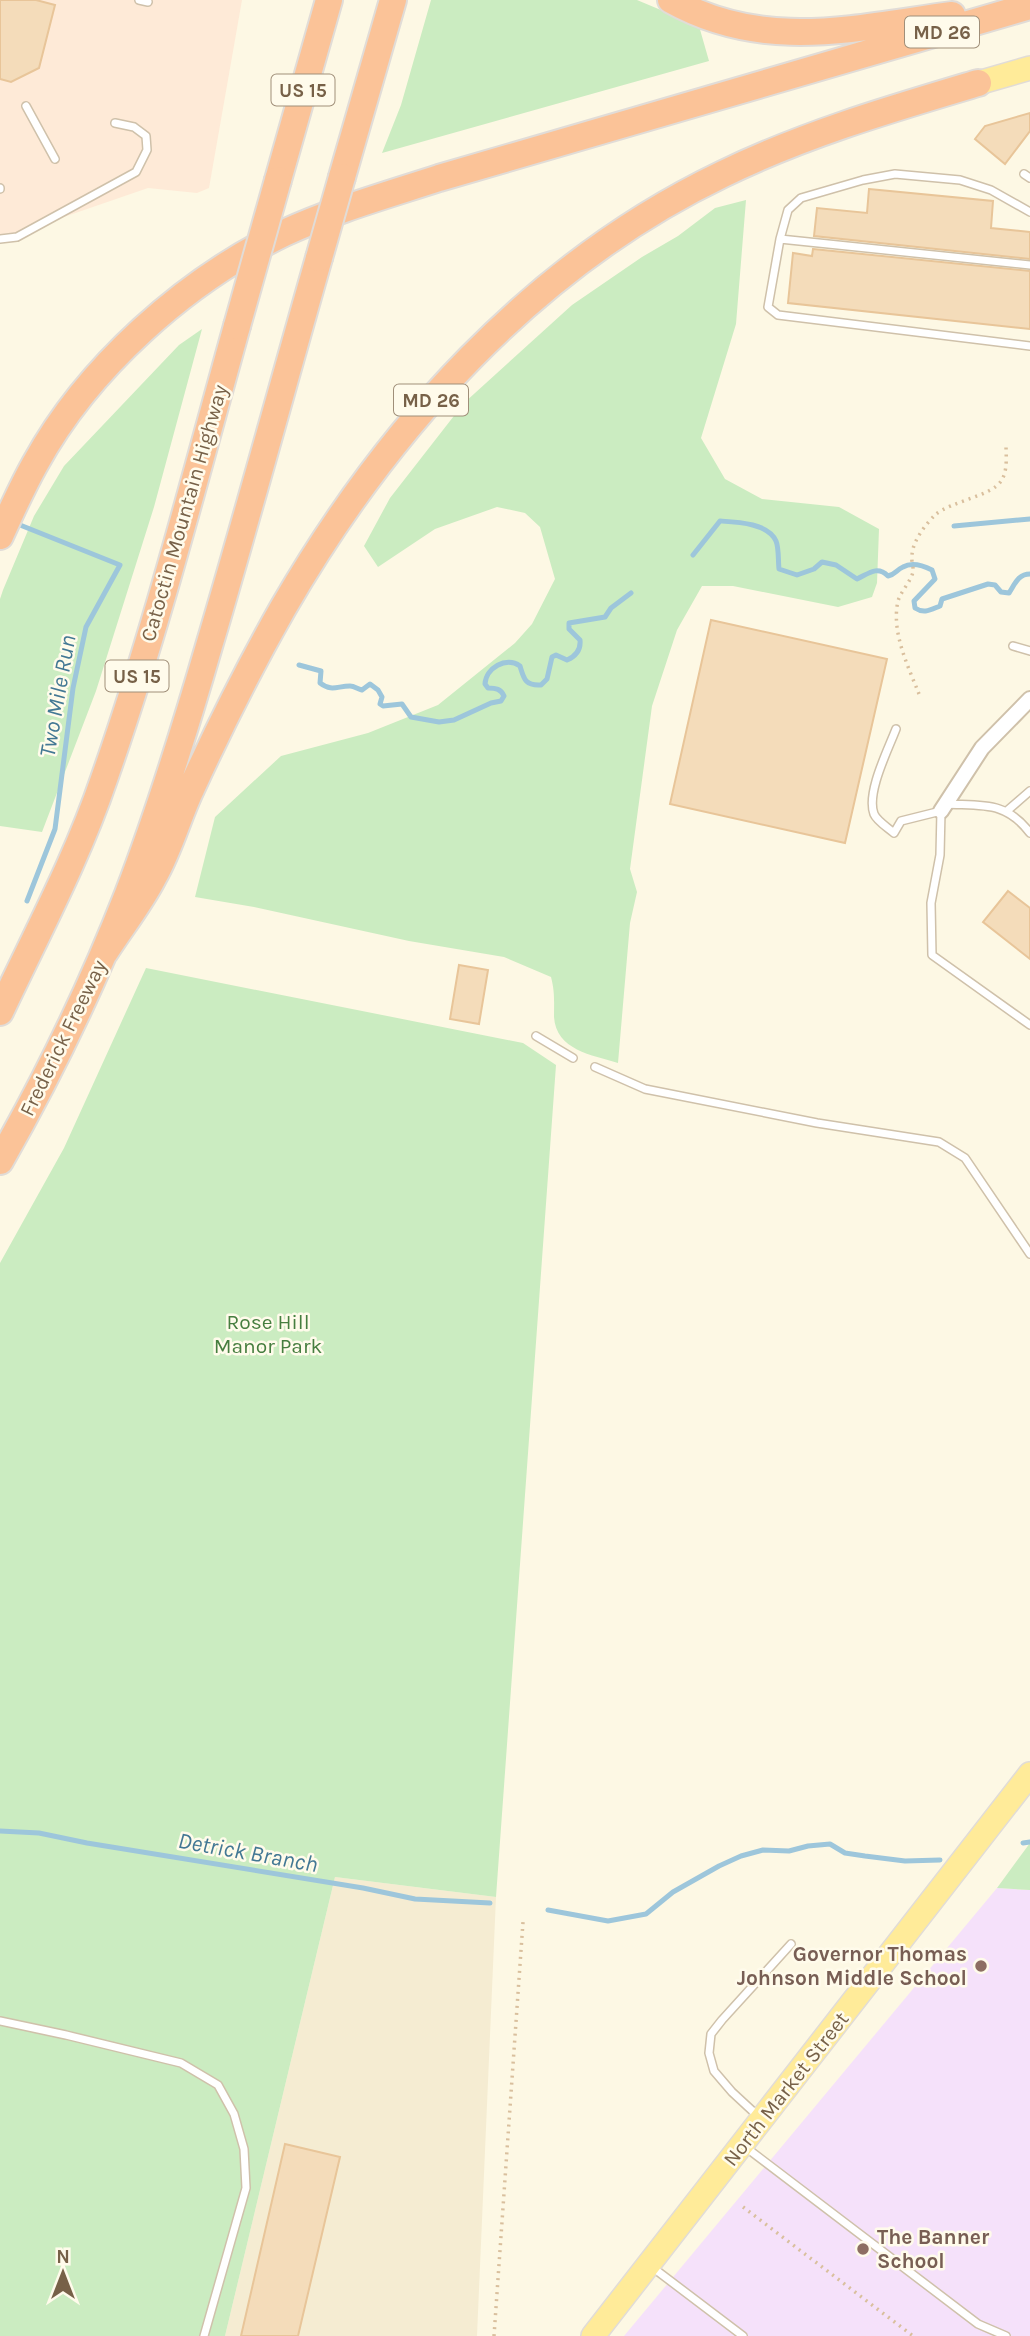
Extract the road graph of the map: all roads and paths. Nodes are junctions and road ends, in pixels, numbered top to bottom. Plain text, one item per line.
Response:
1 (139, 0) edge
2 (329, 0) edge
3 (393, 0) edge
4 (671, 0) edge
5 (148, 2) dead end
6 (1030, 6) edge
7 (1030, 68) edge
8 (978, 83) joint
9 (26, 106) dead end
10 (115, 124) dead end
11 (55, 159) dead end
12 (1030, 212) edge
13 (0, 239) edge
14 (779, 239) junction
15 (1030, 265) edge
16 (1030, 346) edge
17 (1006, 444) dead end
18 (0, 536) edge
19 (1013, 646) dead end
20 (1030, 651) edge
21 (919, 694) dead end
22 (1030, 699) edge
23 (896, 729) dead end
24 (1030, 791) edge
25 (943, 808) junction
26 (1008, 810) junction
27 (1030, 833) edge
28 (104, 952) junction
29 (0, 1012) edge
30 (1030, 1025) edge
31 (536, 1036) dead end
32 (573, 1058) dead end
33 (595, 1067) dead end
34 (0, 1161) edge
35 (1030, 1254) edge
36 (1030, 1774) edge
37 (523, 1922) dead end
38 (791, 1944) dead end
39 (0, 2021) edge
40 (762, 2120) junction
41 (743, 2146) junction
42 (743, 2207) dead end
43 (649, 2265) junction
44 (204, 2336) edge
45 (494, 2336) edge
46 (593, 2336) edge
47 (743, 2336) edge
48 (913, 2336) edge
49 (1006, 2336) edge

1 - 5 lane
2 - 29 highway, Catoctin Mountain Highway / US 15, bridge
3 - 28 highway, US 15, bridge
4 - 6 highway
6 - 18 highway, MD 26
7 - 8 main road, MD 26
8 - 28 highway, MD 26
9 - 11 lane
10 - 13 lane
12 - 14 lane
14 - 15 lane
14 - 16 lane
17 - 21 path
19 - 20 lane
22 - 25 street
23 - 25 lane
24 - 26 lane
25 - 26 lane
25 - 30 lane
26 - 27 lane
28 - 34 highway, Frederick Freeway / US 15
31 - 32 lane
33 - 35 lane
36 - 40 main road, North Market Street
37 - 45 path
38 - 40 lane
39 - 44 lane
40 - 41 main road, North Market Street
41 - 43 main road, North Market Street
41 - 49 lane
42 - 48 path
43 - 46 main road, North Market Street
43 - 47 lane

